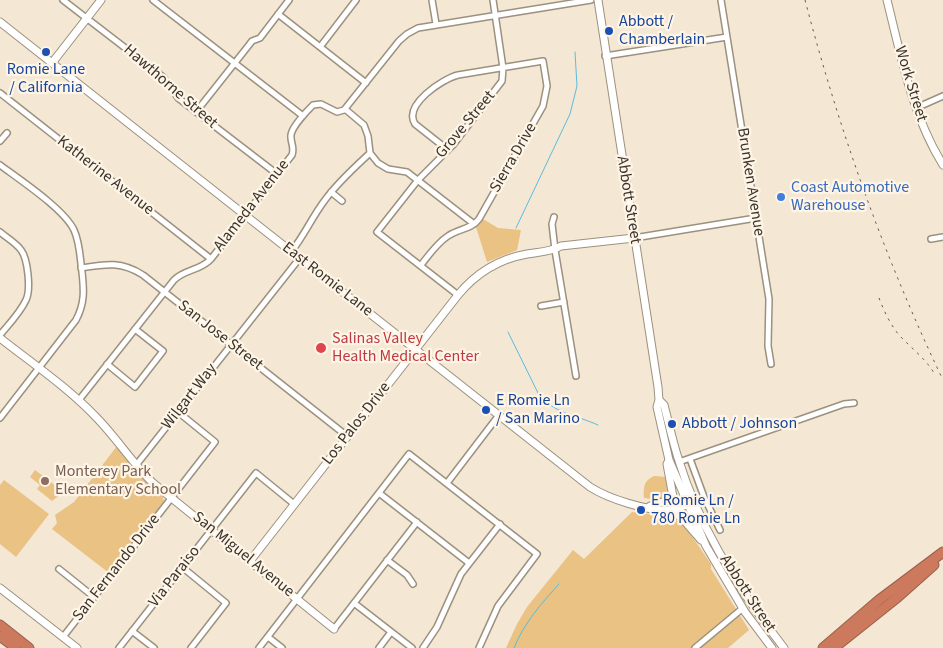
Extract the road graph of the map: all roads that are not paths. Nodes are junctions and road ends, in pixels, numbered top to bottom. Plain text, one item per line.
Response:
1 (63, 0) edge
2 (101, 0) edge
3 (153, 0) edge
4 (289, 0) edge
5 (356, 0) edge
6 (432, 0) edge
7 (493, 0) edge
8 (591, 0) edge
9 (598, 0) edge
10 (721, 0) edge
11 (887, 0) edge
12 (278, 14) junction
13 (495, 15) junction
14 (87, 18) junction
15 (0, 22) edge
16 (436, 24) junction
17 (727, 36) junction
18 (320, 47) junction
19 (605, 56) junction
20 (52, 63) junction
21 (234, 64) junction
22 (503, 68) junction
23 (366, 83) junction
24 (0, 93) edge
25 (943, 96) edge
26 (916, 108) junction
27 (345, 109) junction
28 (196, 112) junction
29 (303, 116) junction
30 (7, 132) dead end
31 (0, 142) edge
32 (448, 150) junction
33 (370, 153) junction
34 (0, 164) edge
35 (943, 165) edge
36 (277, 174) junction
37 (418, 180) junction
38 (331, 192) junction
39 (342, 201) dead end
40 (245, 215) junction
41 (554, 217) dead end
42 (756, 218) junction
43 (474, 224) junction
44 (0, 232) edge
45 (943, 237) edge
46 (634, 238) junction
47 (931, 239) dead end
48 (555, 250) junction
49 (291, 252) junction
50 (211, 259) junction
51 (299, 259) junction
52 (421, 265) junction
53 (81, 268) junction
54 (164, 292) junction
55 (458, 295) junction
56 (564, 302) junction
57 (541, 306) dead end
58 (135, 329) junction
59 (0, 336) edge
60 (231, 345) junction
61 (415, 349) junction
62 (107, 364) junction
63 (772, 364) dead end
64 (38, 368) junction
65 (576, 376) dead end
66 (78, 400) junction
67 (659, 400) junction
68 (854, 403) dead end
69 (178, 412) junction
70 (499, 416) junction
71 (0, 418) edge
72 (347, 436) junction
73 (690, 459) junction
74 (669, 460) junction
75 (680, 462) junction
76 (136, 464) junction
77 (447, 483) junction
78 (379, 493) junction
79 (672, 495) junction
80 (172, 497) junction
81 (692, 503) junction
82 (294, 504) junction
83 (648, 507) junction
84 (672, 509) junction
85 (416, 522) junction
86 (500, 524) junction
87 (212, 530) junction
88 (720, 530) dead end
89 (706, 546) junction
90 (943, 552) edge
91 (388, 560) junction
92 (938, 560) edge
93 (250, 561) junction
94 (469, 563) junction
95 (182, 567) junction
96 (59, 570) dead end
97 (412, 584) dead end
98 (0, 588) edge
99 (94, 597) junction
100 (296, 599) junction
101 (354, 603) junction
102 (743, 608) junction
103 (0, 625) edge
104 (334, 629) joint
105 (132, 631) junction
106 (392, 632) junction
107 (0, 636) edge
108 (63, 637) junction
109 (268, 637) junction
110 (16, 648) edge
111 (30, 648) edge
112 (77, 648) edge
113 (119, 648) edge
114 (154, 648) edge
115 (191, 648) edge
116 (259, 648) edge
117 (282, 648) edge
118 (379, 648) edge
119 (412, 648) edge
120 (423, 648) edge
121 (479, 648) edge
122 (695, 648) edge
123 (772, 648) edge
124 (784, 648) edge
125 (823, 648) edge
126 (834, 648) edge

1 - 14 street, Hawthorne Street
2 - 14 main road
3 - 21 street
4 - 12 street
5 - 18 street
6 - 16 street
7 - 13 street, Grove Street
8 - 13 street
9 - 19 main road, Abbott Street
10 - 17 street, Brunken Avenue
11 - 26 main road, Work Street
12 - 18 street
12 - 21 street
13 - 16 street
13 - 22 street, Grove Street
14 - 20 main road
14 - 28 street, Hawthorne Street
15 - 20 main road, East Romie Lane
16 - 23 street
17 - 19 street
17 - 42 street, Brunken Avenue
18 - 23 street
19 - 46 main road, Abbott Street
20 - 40 main road, East Romie Lane
21 - 28 street
21 - 29 street
22 - 32 street, Grove Street
22 - 32 street
22 - 43 street, Sierra Drive
23 - 27 street
24 - 50 street, Katherine Avenue
25 - 26 street
26 - 35 main road, Work Street
27 - 29 street
27 - 33 street
28 - 36 street, Hawthorne Street
29 - 36 street, Alameda Avenue
30 - 31 street
32 - 37 street, Grove Street
33 - 37 street
33 - 38 street
34 - 53 street
36 - 40 street, Alameda Avenue
37 - 43 street
37 - 52 street, Grove Street
38 - 39 street
38 - 49 street
40 - 49 main road, East Romie Lane
40 - 50 street, Alameda Avenue
41 - 48 street
42 - 46 street
42 - 63 street, Brunken Avenue
43 - 52 street
44 - 59 street
45 - 47 street
46 - 48 main road, Los Palos Drive
46 - 67 main road, Abbott Street
48 - 55 main road, Los Palos Drive
48 - 56 street
49 - 51 main road, East Romie Lane
50 - 54 street, Alameda Avenue
51 - 60 street, Wilgart Way
51 - 61 main road, East Romie Lane
52 - 55 street
53 - 54 street, San Jose Street
53 - 64 street
54 - 58 street, Alameda Avenue
54 - 60 street, San Jose Street
55 - 61 main road, Los Palos Drive
56 - 57 street
56 - 65 street
58 - 62 street, Alameda Avenue
58 - 62 street
59 - 64 main road, San Miguel Avenue
60 - 69 street, Wilgart Way
60 - 72 street, San Jose Street
61 - 70 main road, East Romie Lane
61 - 72 main road, Los Palos Drive
62 - 66 street, Alameda Avenue
64 - 66 main road, San Miguel Avenue
64 - 71 street
66 - 76 main road, San Miguel Avenue
67 - 74 main road, Abbott Street
67 - 75 main road, Abbott Street
68 - 73 street
69 - 76 street, Wilgart Way
69 - 80 street, San Fernando Drive
70 - 77 street
70 - 83 main road, East Romie Lane
72 - 82 main road, Los Palos Drive
73 - 75 street
73 - 88 street
74 - 79 main road
74 - 81 main road, Abbott Street
75 - 81 main road, Abbott Street
76 - 80 main road, San Miguel Avenue
77 - 78 street
77 - 86 street
78 - 85 street
78 - 100 street
79 - 83 main road
79 - 84 main road
80 - 87 main road, San Miguel Avenue
80 - 99 street, San Fernando Drive
81 - 84 main road, East Romie Lane
81 - 89 main road, Abbott Street
81 - 124 main road, Abbott Street
82 - 87 street, Via Paraiso
82 - 93 main road, Los Palos Drive
83 - 84 main road, East Romie Lane
84 - 89 main road
85 - 91 street
85 - 94 street
86 - 94 street
86 - 121 street
87 - 93 main road, San Miguel Avenue
87 - 95 street, Via Paraiso
89 - 102 main road, Abbott Street
90 - 92 highway
91 - 97 street
91 - 101 street
92 - 125 highway
92 - 126 highway
93 - 100 main road, San Miguel Avenue
94 - 120 street
95 - 105 street, Via Paraiso
95 - 115 street
96 - 99 street
98 - 108 main road
99 - 108 street, San Fernando Drive
100 - 104 main road, San Miguel Avenue
100 - 109 street
101 - 104 street
101 - 106 street
102 - 122 street
102 - 123 main road, Abbott Street
103 - 111 highway
105 - 113 street, Via Paraiso
105 - 114 street
106 - 118 street
106 - 119 street
107 - 110 highway
108 - 112 main road
109 - 116 street
109 - 117 street

